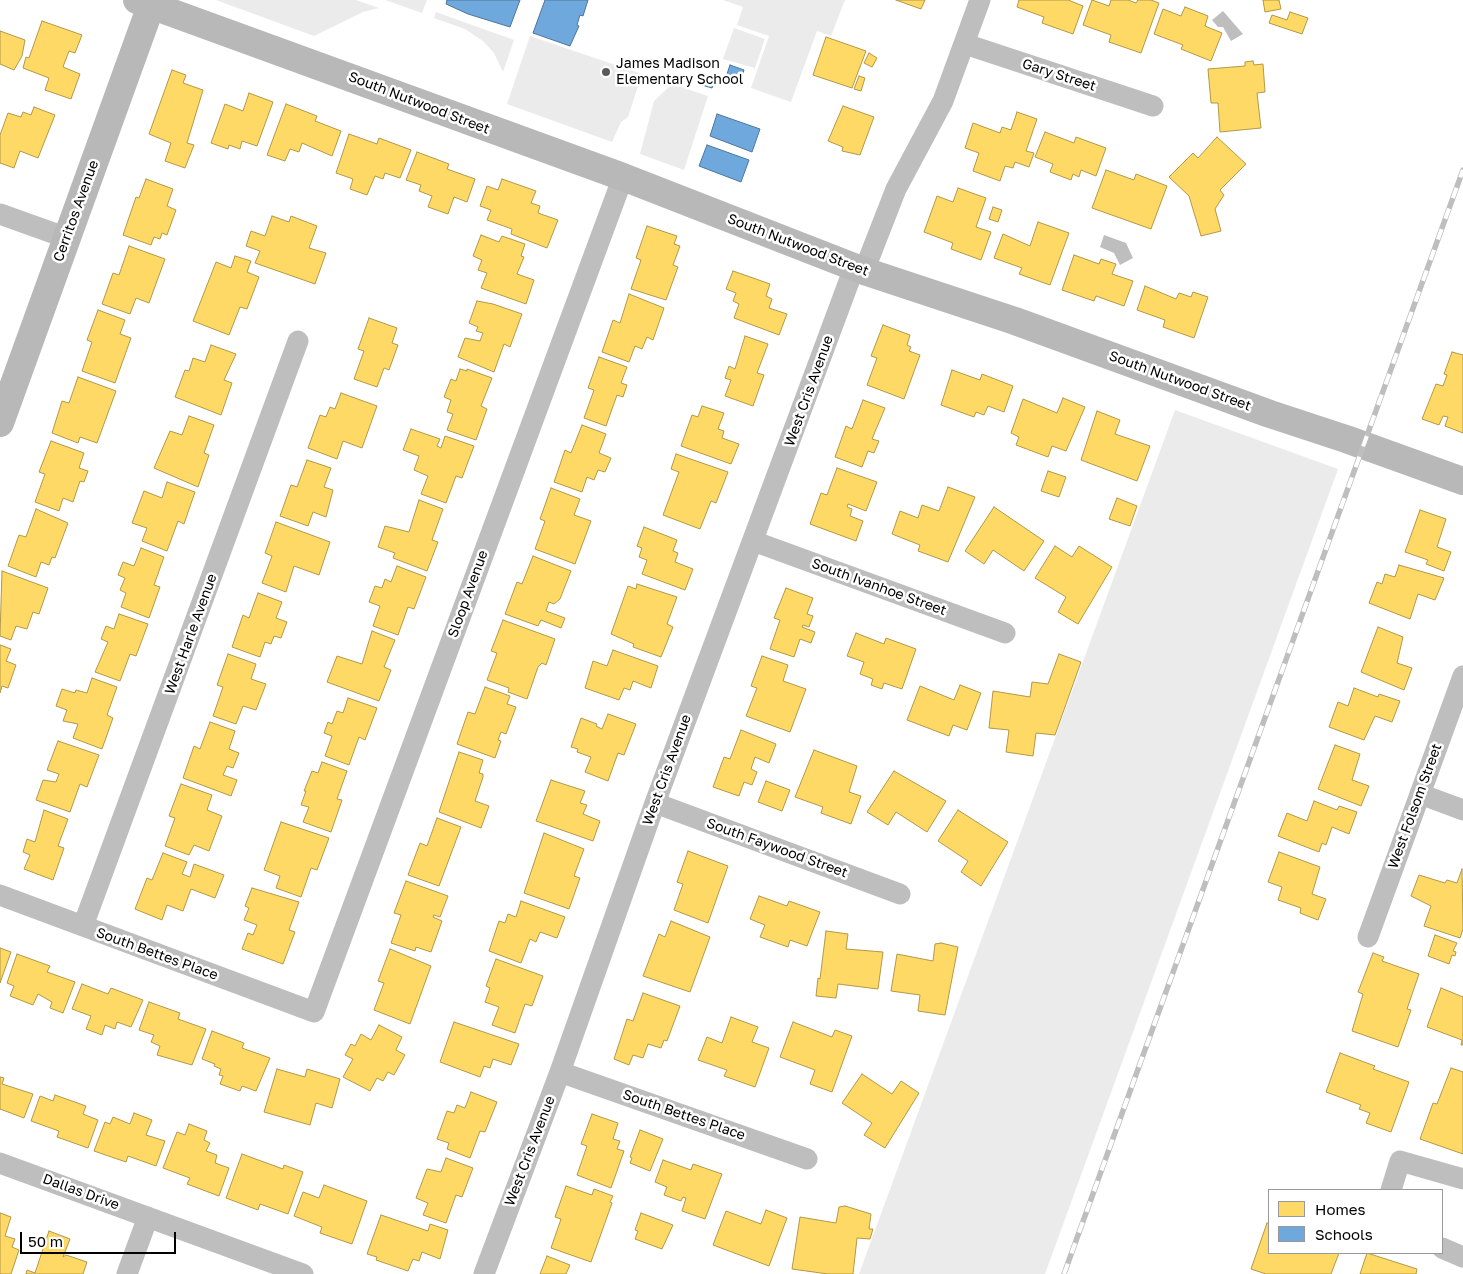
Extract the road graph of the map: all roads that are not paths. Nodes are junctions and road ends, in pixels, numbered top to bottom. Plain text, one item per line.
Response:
1 (980, 0) edge
2 (147, 2) edge
3 (965, 44) junction
4 (1153, 106) dead end
5 (623, 177) junction
6 (0, 214) edge
7 (66, 238) junction
8 (859, 270) junction
9 (298, 342) dead end
10 (0, 423) edge
11 (1463, 481) edge
12 (753, 541) junction
13 (1005, 633) dead end
14 (1463, 676) edge
15 (1420, 794) junction
16 (655, 803) junction
17 (1463, 810) edge
18 (900, 894) dead end
19 (0, 895) edge
20 (83, 926) junction
21 (1368, 937) dead end
22 (314, 1012) joint
23 (560, 1072) junction
24 (807, 1159) dead end
25 (0, 1163) edge
26 (1463, 1179) edge
27 (1391, 1189) edge
28 (148, 1217) junction
29 (1443, 1248) edge
30 (1463, 1257) edge
31 (127, 1274) edge
32 (303, 1274) edge
33 (484, 1274) edge

1 - 3 street, West Cris Avenue
2 - 5 street, South Nutwood Street
2 - 7 street, Cerritos Avenue
3 - 4 street, Gary Street
3 - 8 street, West Cris Avenue
5 - 8 street, South Nutwood Street
5 - 22 street, Sloop Avenue
6 - 7 street
7 - 10 street, Cerritos Avenue
8 - 11 street, South Nutwood Street
8 - 12 street, West Cris Avenue
9 - 20 street, West Harle Avenue
12 - 13 street, South Ivanhoe Street
12 - 16 street, West Cris Avenue
14 - 15 street, West Folsom Street
15 - 17 street
15 - 21 street, West Folsom Street
16 - 18 street, South Faywood Street
16 - 23 street, West Cris Avenue
19 - 20 street, South Bettes Place
20 - 22 street, South Bettes Place
23 - 24 street, South Bettes Place
23 - 33 street, West Cris Avenue
25 - 28 street, Dallas Drive
26 - 27 street
28 - 31 street
28 - 32 street, Dallas Drive
29 - 30 street

